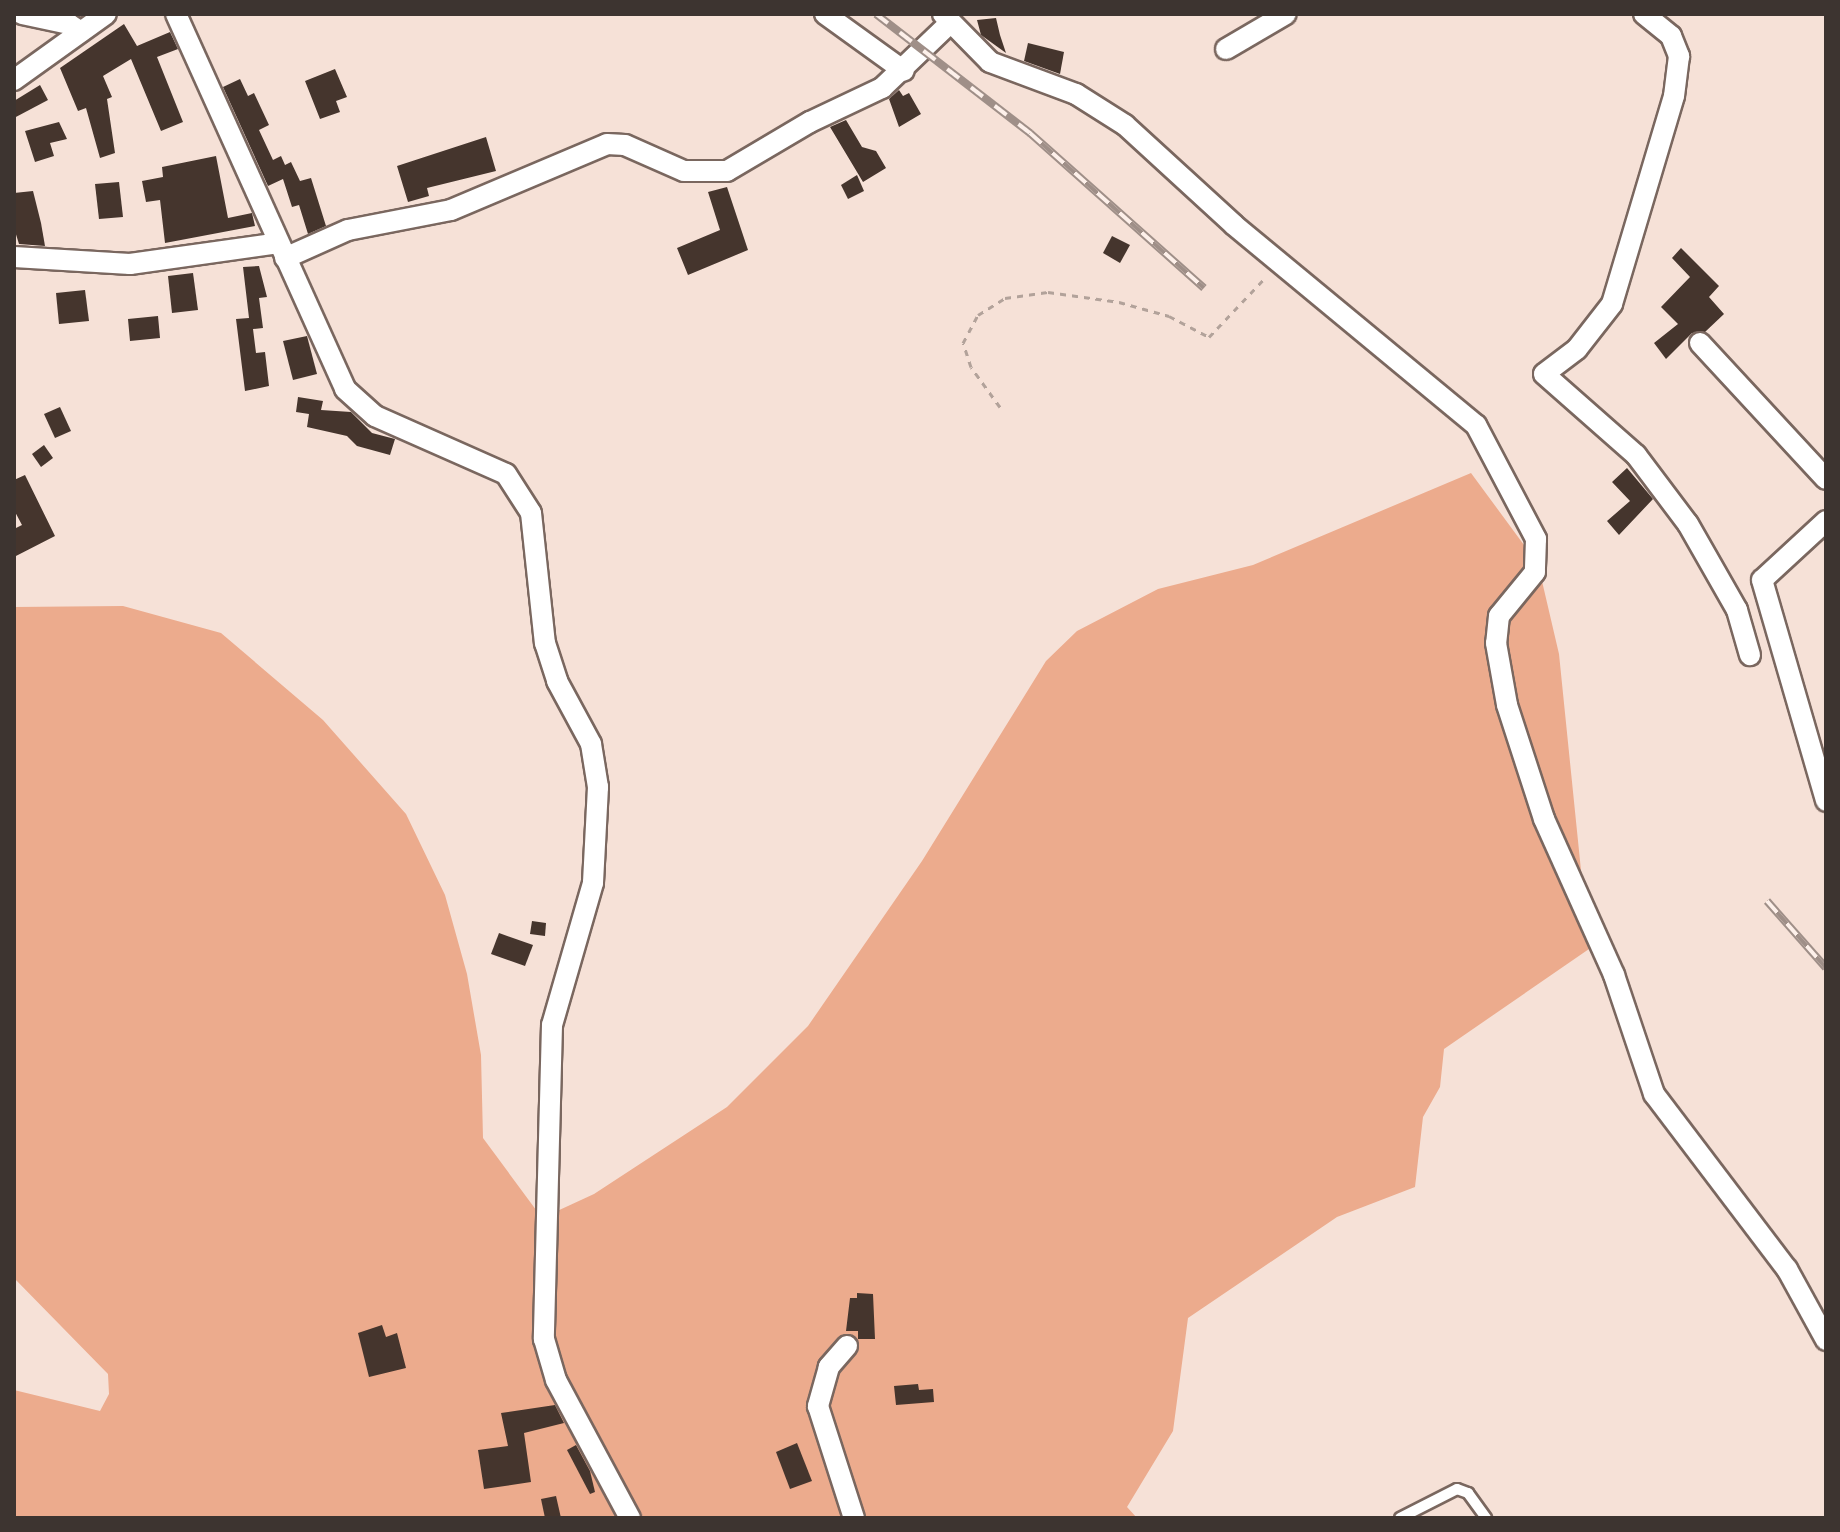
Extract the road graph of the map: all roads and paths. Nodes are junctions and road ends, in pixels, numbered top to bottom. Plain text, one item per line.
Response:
1 (22, 14) edge
2 (106, 14) edge
3 (176, 14) edge
4 (825, 14) edge
5 (1286, 14) edge
6 (1644, 14) edge
7 (946, 18) edge
8 (81, 32) junction
9 (1226, 49) dead end
10 (904, 71) junction
11 (14, 80) edge
12 (282, 250) junction
13 (14, 257) edge
14 (1281, 264) junction
15 (1700, 343) dead end
16 (1000, 407) dead end
17 (1826, 479) edge
18 (1826, 521) edge
19 (1750, 655) dead end
20 (1826, 801) edge
21 (1826, 1340) edge
22 (847, 1346) dead end
23 (630, 1518) edge
24 (854, 1518) edge
25 (1400, 1518) edge
26 (1486, 1518) edge

1 - 8 street
2 - 8 street
3 - 12 street
4 - 10 street
5 - 9 street
6 - 19 street
7 - 10 street
7 - 14 street
8 - 11 street
10 - 12 street
12 - 13 street
12 - 23 street
14 - 16 path
14 - 21 street
15 - 17 street
18 - 20 street
22 - 24 street
25 - 26 lane

